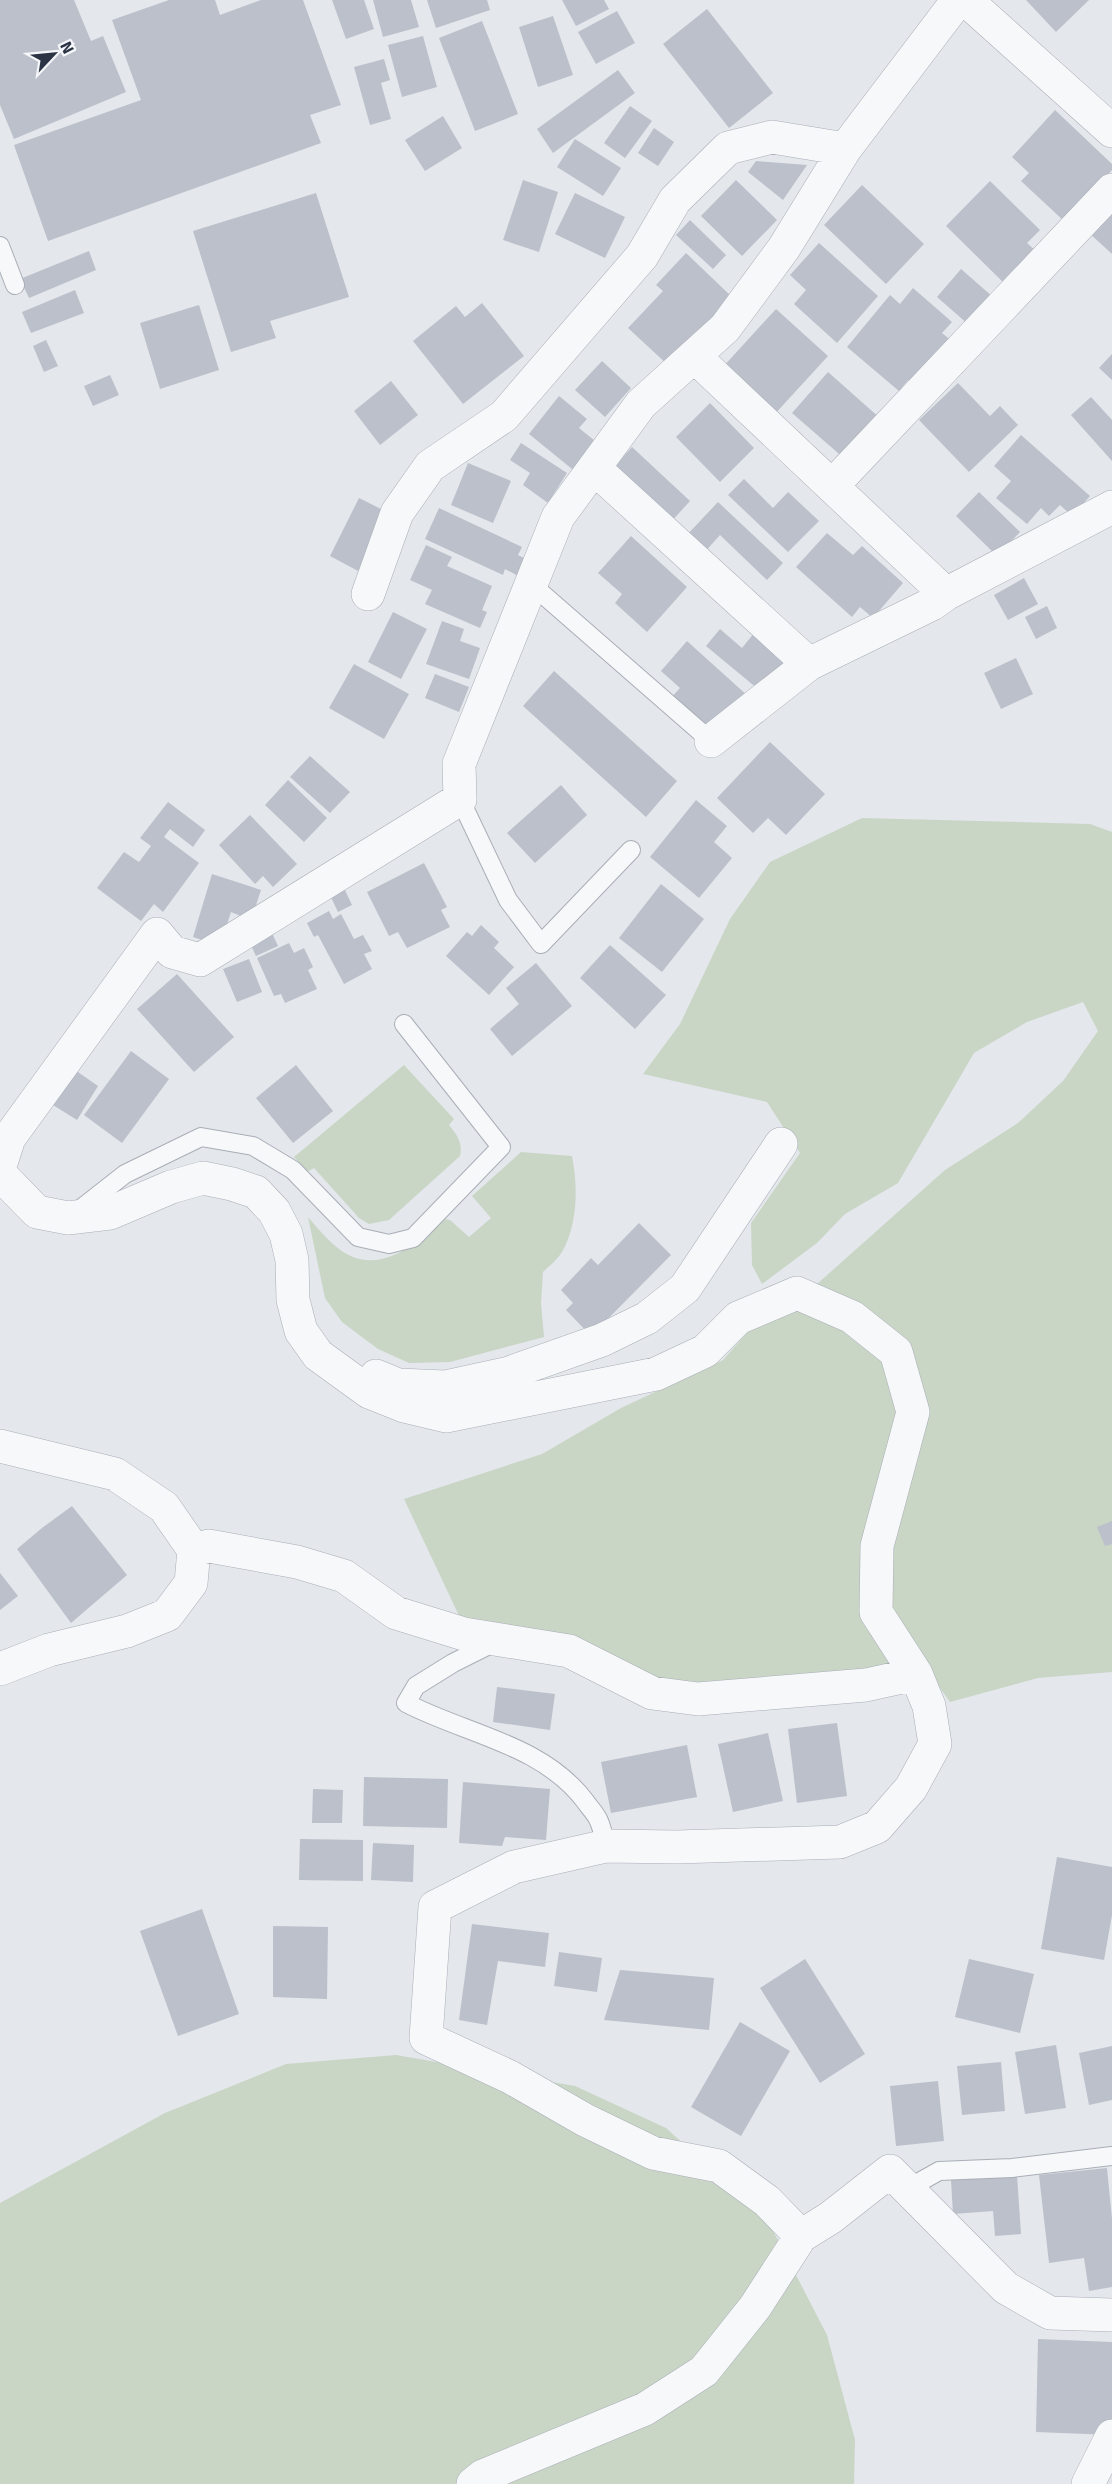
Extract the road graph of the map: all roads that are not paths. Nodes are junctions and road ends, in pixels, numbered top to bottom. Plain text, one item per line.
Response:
1 (958, 0) edge
2 (966, 0) edge
3 (1112, 131) edge
4 (845, 149) junction
5 (1112, 190) edge
6 (0, 246) edge
7 (15, 285) dead end
8 (694, 356) junction
9 (594, 468) junction
10 (832, 486) junction
11 (1112, 507) edge
12 (531, 584) junction
13 (368, 594) dead end
14 (946, 594) junction
15 (809, 664) junction
16 (711, 741) joint
17 (460, 799) junction
18 (631, 850) dead end
19 (404, 1024) dead end
20 (782, 1144) dead end
21 (0, 1166) edge
22 (0, 1174) edge
23 (68, 1218) junction
24 (318, 1355) junction
25 (0, 1446) edge
26 (194, 1550) junction
27 (499, 1640) junction
28 (0, 1670) edge
29 (916, 1674) junction
30 (606, 1846) junction
31 (1112, 2156) edge
32 (907, 2189) junction
33 (801, 2236) junction
34 (1112, 2315) edge
35 (1112, 2436) edge
36 (473, 2484) edge
37 (1088, 2484) edge

1 - 4 street
2 - 3 street
4 - 8 street
4 - 13 street
5 - 10 street
6 - 7 lane
8 - 9 street
8 - 10 street
9 - 12 street
9 - 15 street
10 - 14 street
11 - 14 street
12 - 16 lane
12 - 17 street
14 - 15 street
15 - 16 street
17 - 18 lane
17 - 21 street
19 - 23 lane
20 - 24 street
22 - 23 street
23 - 24 street
24 - 29 street
25 - 26 street
26 - 27 street
26 - 28 street
27 - 29 street
27 - 30 lane
29 - 30 street
30 - 33 street
31 - 32 lane
32 - 33 street
32 - 34 street
33 - 36 street
35 - 37 street

